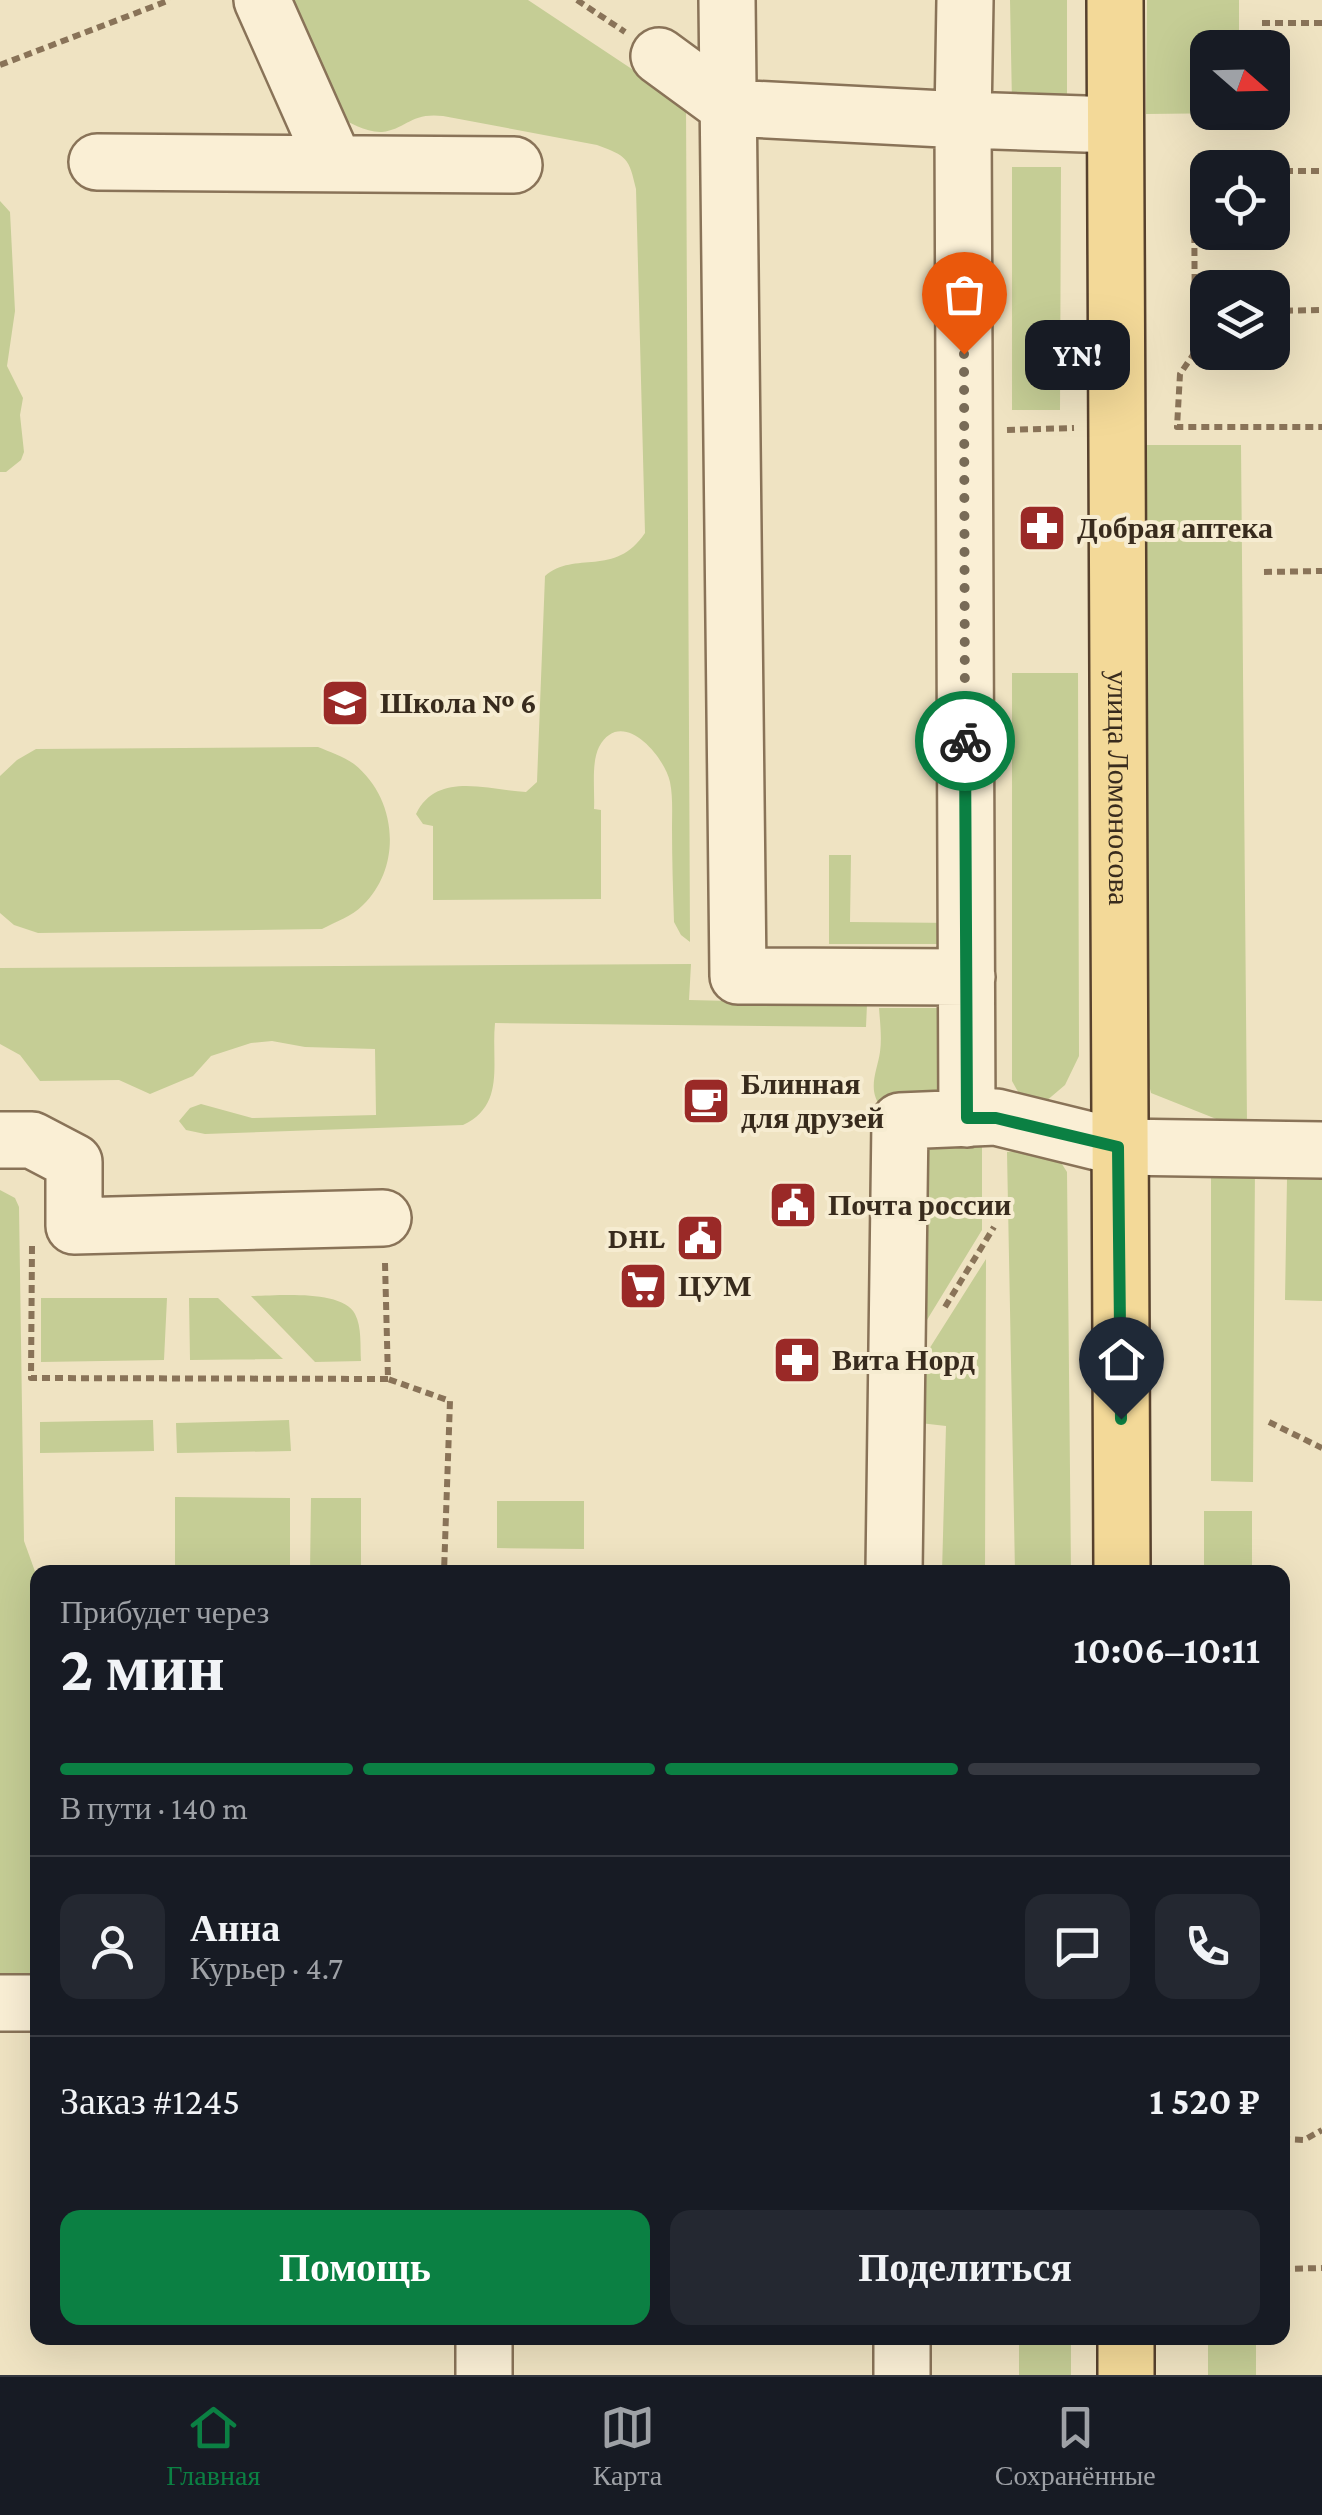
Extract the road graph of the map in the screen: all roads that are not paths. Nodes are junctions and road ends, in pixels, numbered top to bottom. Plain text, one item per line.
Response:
1 (262, 0) edge
2 (727, 0) edge
3 (965, 0) edge
4 (1116, 0) edge
5 (659, 56) dead end
6 (730, 108) junction
7 (962, 120) junction
8 (1115, 126) junction
9 (97, 162) dead end
10 (334, 162) junction
11 (514, 165) dead end
12 (966, 977) junction
13 (967, 1118) junction
14 (0, 1140) edge
15 (1118, 1147) junction
16 (1322, 1150) edge
17 (384, 1218) road end
18 (894, 1565) edge
19 (1122, 1565) edge
20 (0, 2003) edge
21 (30, 2003) edge
22 (484, 2345) edge
23 (902, 2345) edge
24 (1126, 2345) edge
25 (484, 2375) edge
26 (902, 2375) edge
27 (1126, 2375) edge

1 - 10 lane
2 - 6 lane
3 - 7 lane
4 - 8 main road, улица Ломоносова
5 - 6 lane
6 - 7 lane
6 - 12 lane
7 - 8 lane
7 - 12 lane
8 - 15 main road, улица Ломоносова
9 - 10 lane
10 - 11 lane
12 - 13 lane
13 - 15 lane
13 - 18 lane
14 - 17 lane
15 - 16 lane
15 - 19 main road, улица Ломоносова
20 - 21 lane
22 - 25 lane
23 - 26 lane
24 - 27 main road

